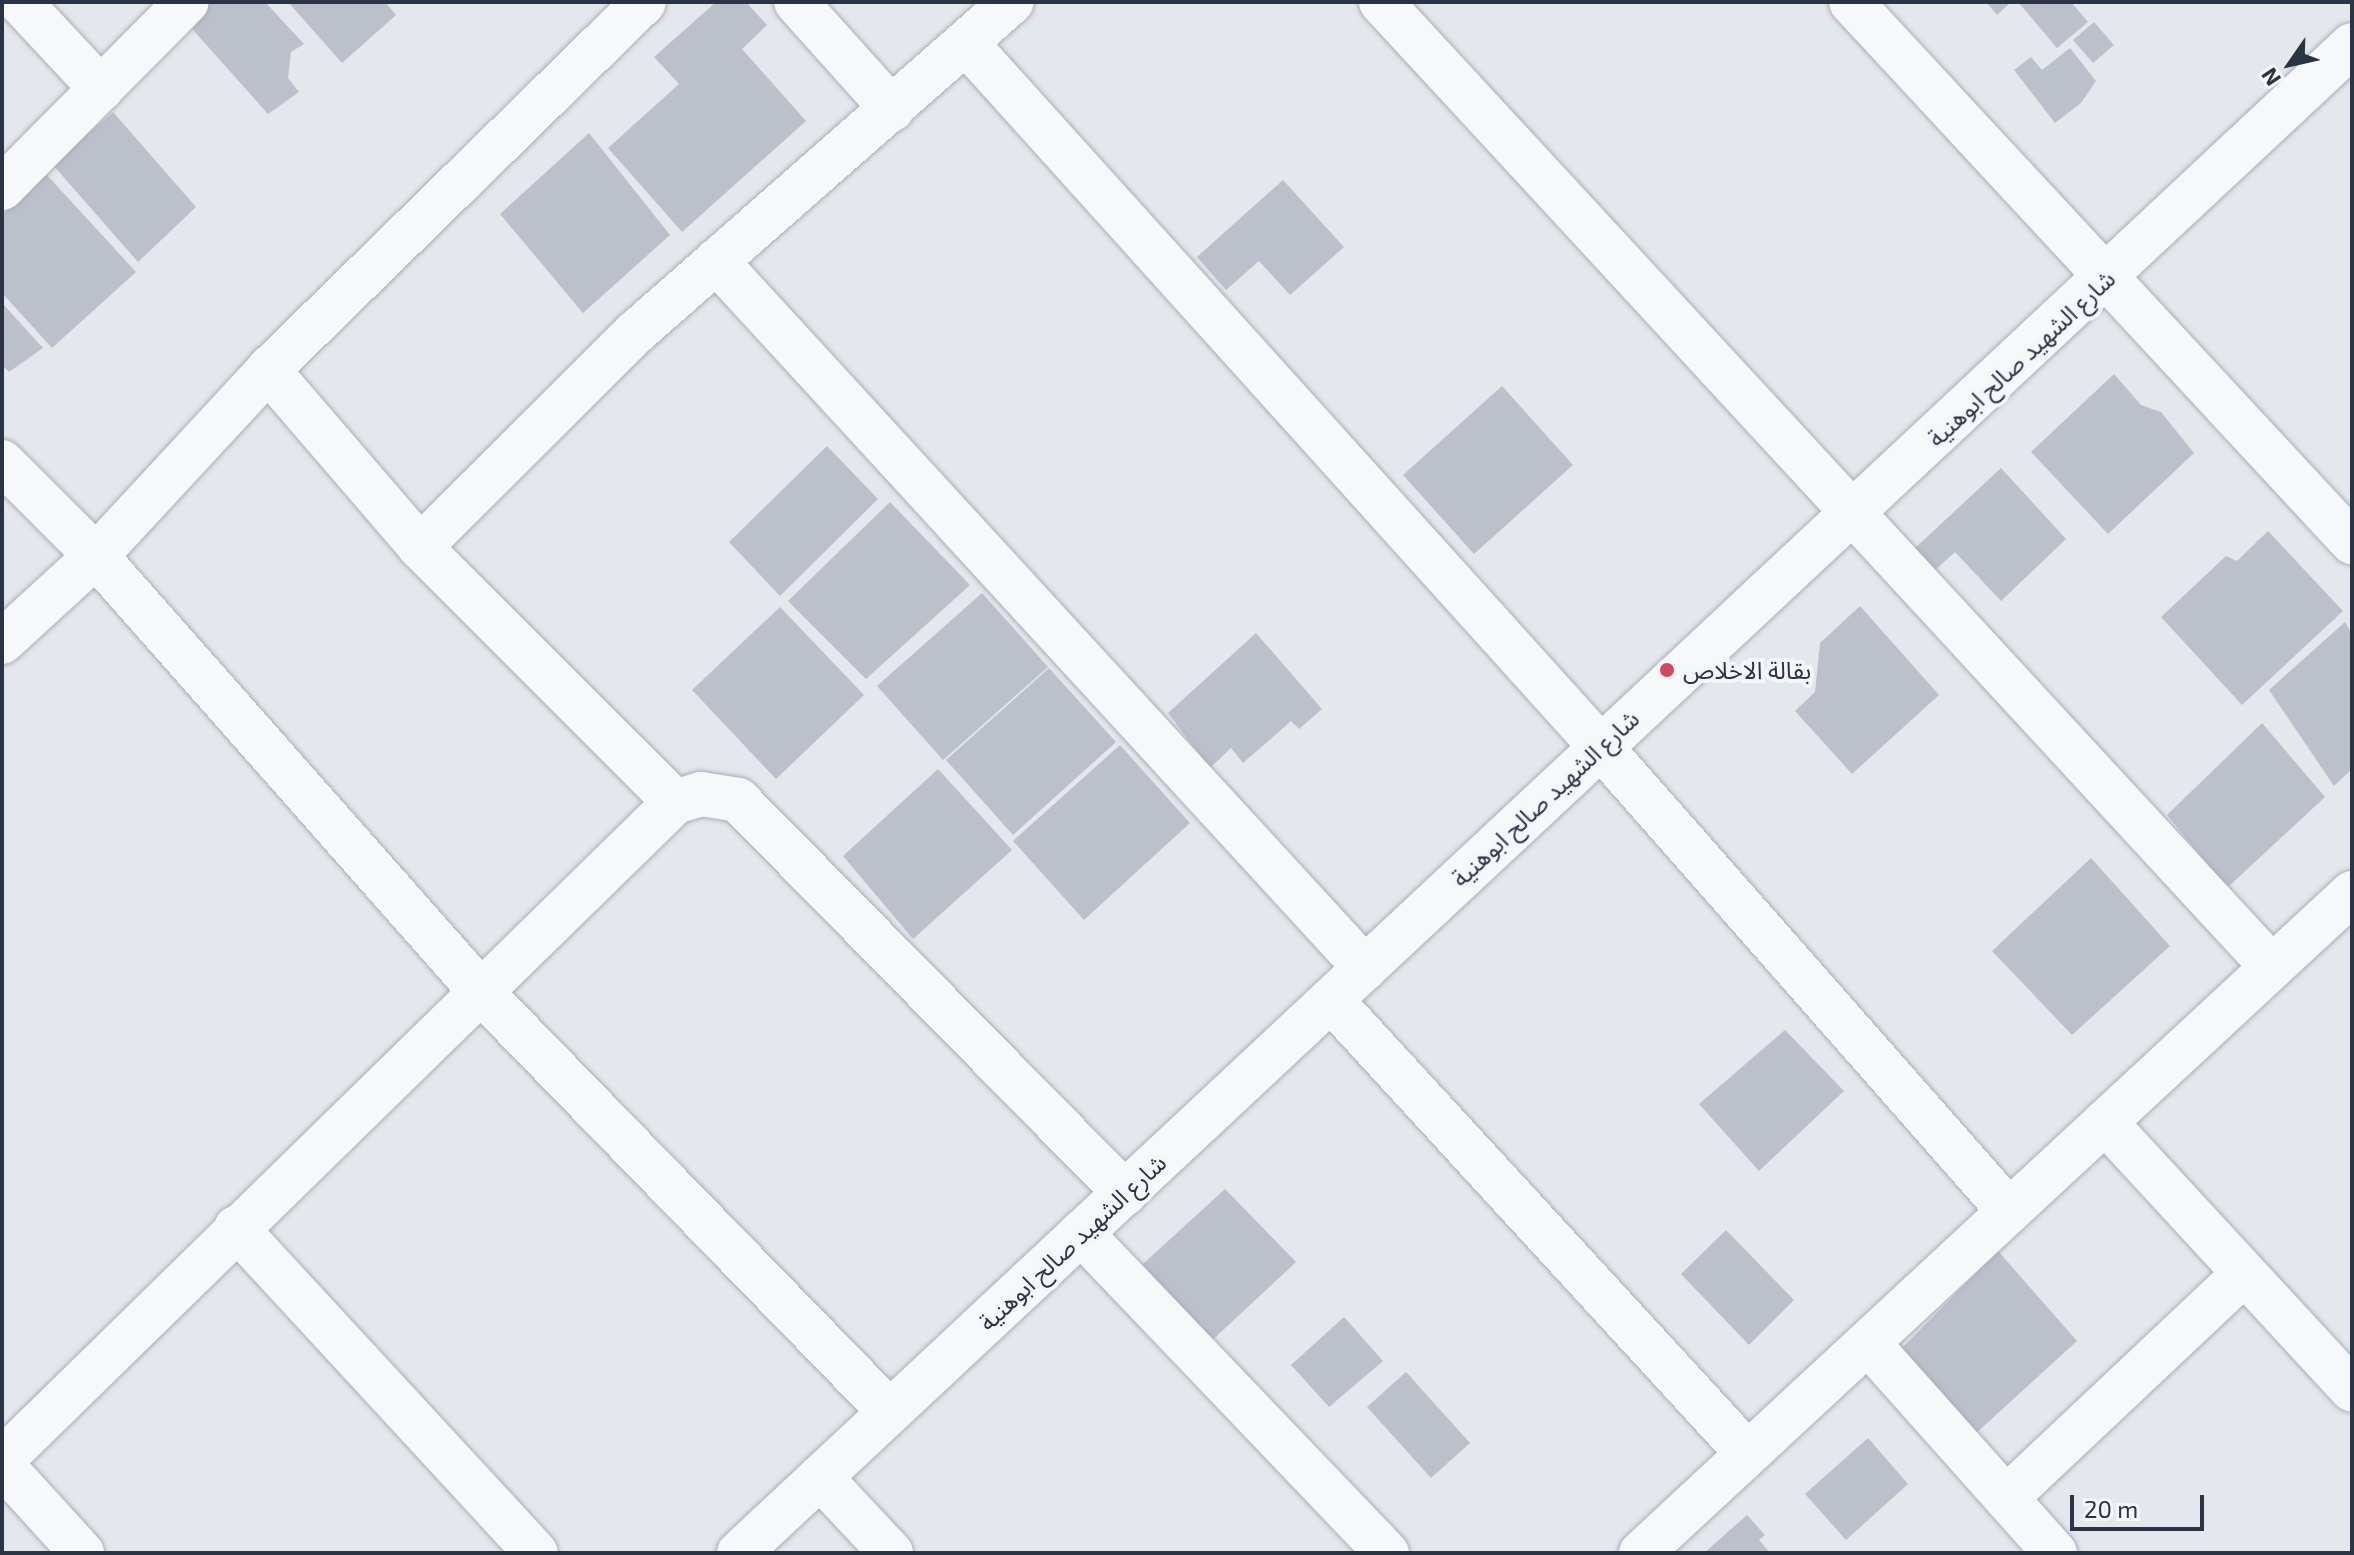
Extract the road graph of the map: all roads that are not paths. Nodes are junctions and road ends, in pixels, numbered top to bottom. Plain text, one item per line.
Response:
1 (20, 2) edge
2 (187, 2) edge
3 (644, 2) edge
4 (796, 2) edge
5 (1011, 2) edge
6 (1381, 2) edge
7 (1851, 2) edge
8 (966, 43) junction
9 (2352, 46) edge
10 (101, 89) junction
11 (892, 109) junction
12 (2, 188) edge
13 (716, 261) junction
14 (2107, 278) junction
15 (268, 370) junction
16 (2, 462) edge
17 (1856, 513) junction
18 (2352, 542) edge
19 (420, 547) junction
20 (96, 556) junction
21 (2, 642) edge
22 (1599, 745) junction
23 (675, 802) junction
24 (2351, 897) edge
25 (2272, 967) junction
26 (1365, 968) junction
27 (481, 992) junction
28 (1331, 1000) junction
29 (2105, 1122) junction
30 (1125, 1193) junction
31 (2009, 1211) junction
32 (236, 1228) junction
33 (1081, 1233) junction
34 (2244, 1274) junction
35 (1868, 1343) junction
36 (2352, 1390) edge
37 (890, 1412) junction
38 (1748, 1454) junction
39 (2, 1463) edge
40 (820, 1477) junction
41 (2006, 1498) junction
42 (82, 1553) edge
43 (536, 1553) edge
44 (739, 1553) edge
45 (891, 1553) edge
46 (1387, 1553) edge
47 (1641, 1553) edge
48 (2055, 1553) edge

1 - 10 street
2 - 10 street
3 - 15 street
4 - 11 street
5 - 8 street
6 - 17 street
7 - 14 street
8 - 11 street
8 - 22 street
9 - 14 street, شارع الشهيد صالح ابوهنية
10 - 12 street
11 - 13 street
13 - 19 street
13 - 26 street
14 - 17 street, شارع الشهيد صالح ابوهنية
14 - 18 street
15 - 19 street
15 - 20 street
16 - 20 street
17 - 22 street, شارع الشهيد صالح ابوهنية
17 - 25 street
19 - 23 street
20 - 21 street
20 - 27 street
22 - 26 street, شارع الشهيد صالح ابوهنية
22 - 31 street
23 - 27 street
23 - 30 street
24 - 25 street
25 - 29 street
26 - 28 street, شارع الشهيد صالح ابوهنية
27 - 32 street
27 - 37 street
28 - 30 street, شارع الشهيد صالح ابوهنية
28 - 38 street
29 - 31 street
29 - 34 street
30 - 33 street, شارع الشهيد صالح ابوهنية
31 - 35 street
32 - 39 street
32 - 43 street
33 - 37 street, شارع الشهيد صالح ابوهنية
33 - 46 street
34 - 36 street
34 - 41 street
35 - 38 street
35 - 41 street
37 - 40 street, شارع الشهيد صالح ابوهنية
38 - 47 street
39 - 42 street
40 - 44 street, شارع الشهيد صالح ابوهنية
40 - 45 street
41 - 48 street

